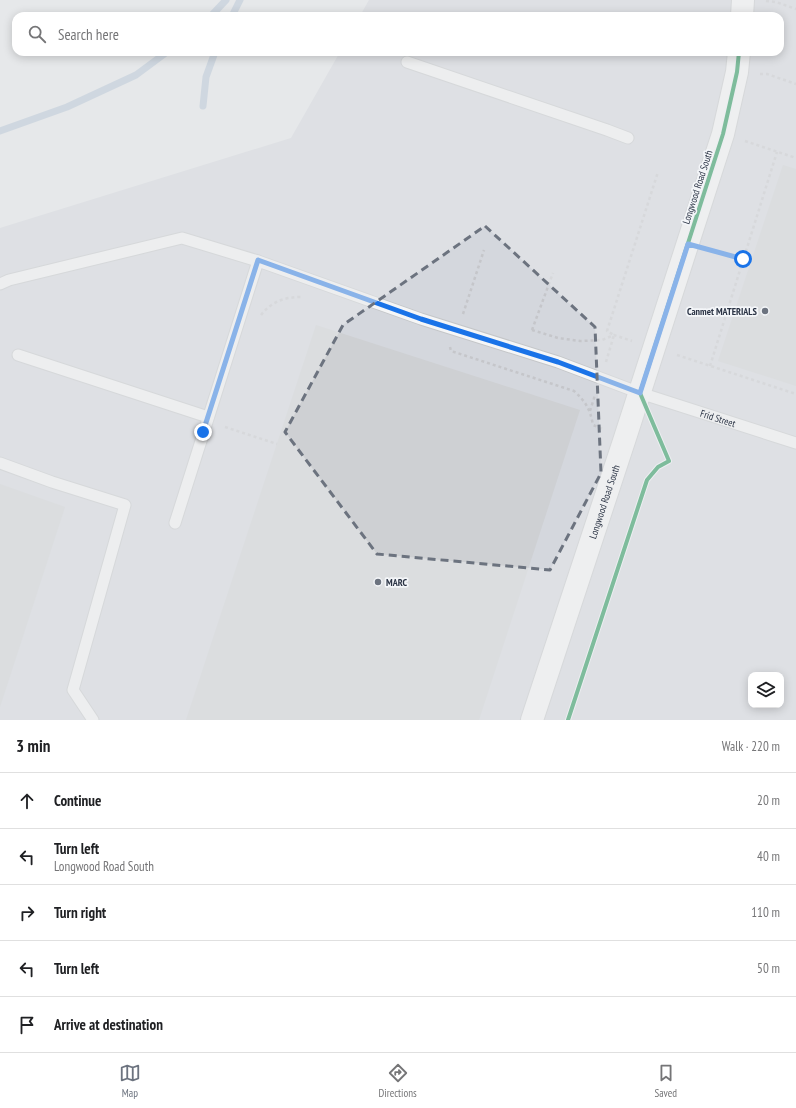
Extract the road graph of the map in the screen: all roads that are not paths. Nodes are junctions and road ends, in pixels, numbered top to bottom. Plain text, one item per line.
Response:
1 (743, 0) edge
2 (742, 12) edge
3 (407, 62) dead end
4 (738, 62) edge
5 (628, 138) dead end
6 (258, 260) junction
7 (0, 284) edge
8 (18, 355) dead end
9 (640, 393) junction
10 (208, 417) junction
11 (796, 443) edge
12 (0, 463) edge
13 (175, 523) dead end
14 (93, 720) edge
15 (532, 720) edge

1 - 2 main road
3 - 5 lane
4 - 9 main road, Longwood Road South
6 - 7 lane, Frid Street
6 - 9 lane, Frid Street
6 - 10 lane
8 - 10 lane
9 - 11 lane, Frid Street
9 - 15 main road, Longwood Road South
10 - 13 lane
12 - 14 lane

